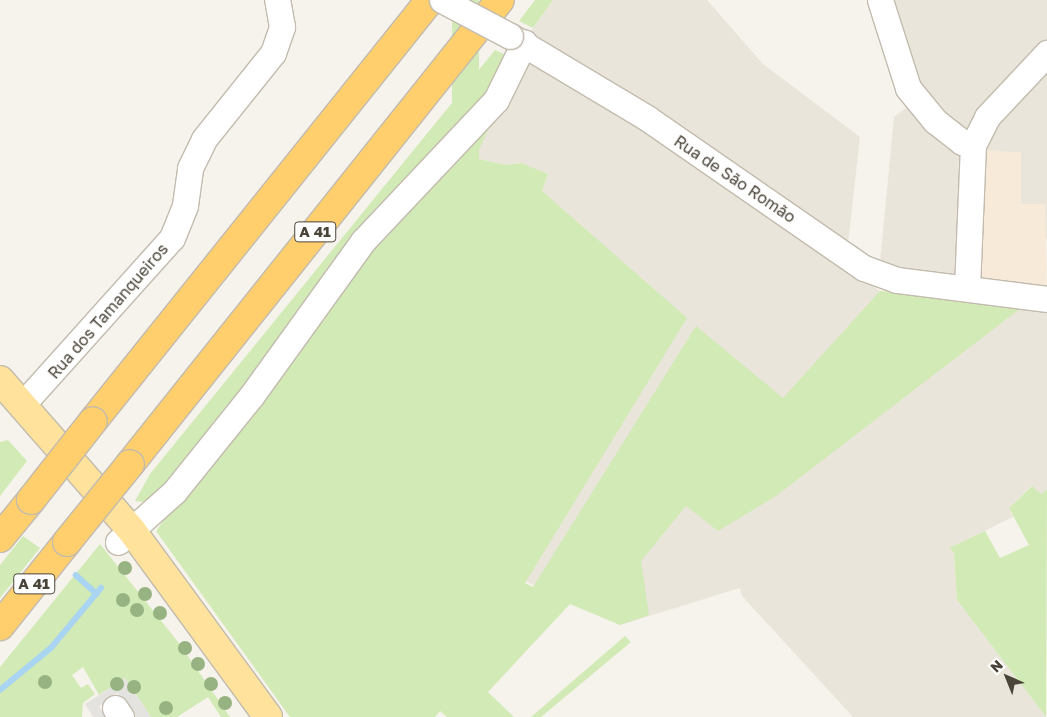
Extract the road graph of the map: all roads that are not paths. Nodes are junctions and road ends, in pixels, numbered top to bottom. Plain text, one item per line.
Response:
1 (277, 0) edge
2 (430, 0) edge
3 (442, 0) edge
4 (500, 0) edge
5 (880, 0) edge
6 (517, 39) junction
7 (1047, 53) edge
8 (974, 145) junction
9 (967, 288) junction
10 (1047, 299) edge
11 (0, 380) edge
12 (22, 418) edge
13 (125, 537) junction
14 (0, 538) edge
15 (0, 626) edge
16 (246, 717) edge
17 (268, 717) edge

1 - 12 street, Rua dos Tamanqueiros
2 - 14 highway, bridge
3 - 6 street, Rua de São Romão, bridge
4 - 15 highway, A 41, bridge
5 - 8 street
6 - 9 street, Rua de São Romão
6 - 13 street
7 - 8 street
8 - 9 street
9 - 10 street, Rua de São Romão
11 - 12 main road
12 - 13 main road
13 - 16 main road
13 - 17 main road

